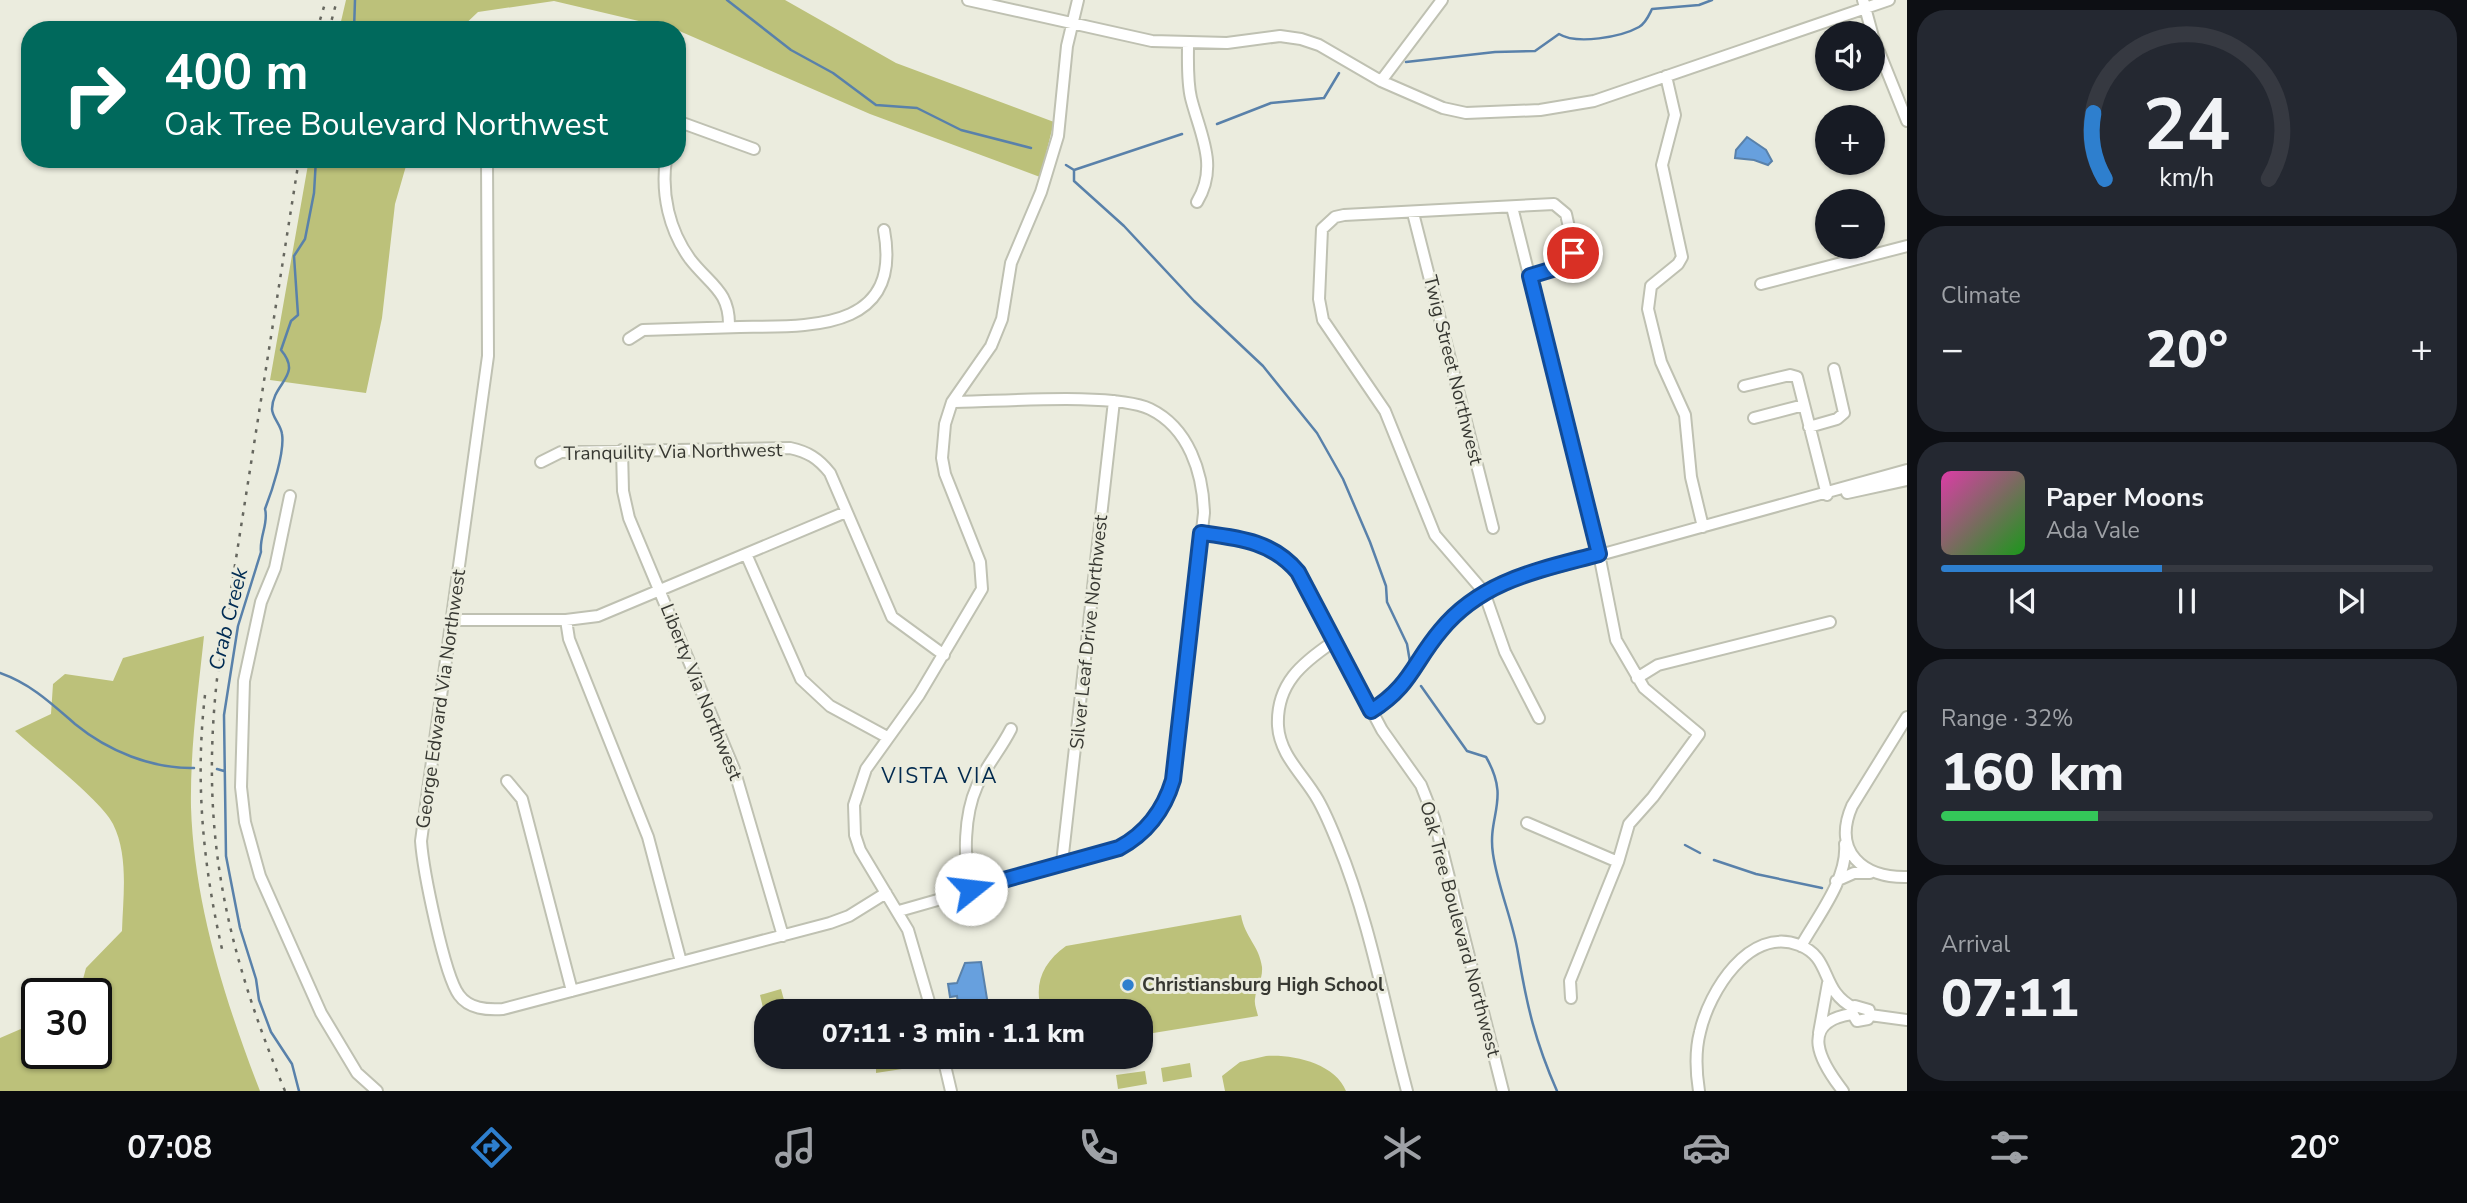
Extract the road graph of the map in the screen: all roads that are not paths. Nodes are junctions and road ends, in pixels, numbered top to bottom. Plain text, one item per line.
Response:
1 (968, 0) edge
2 (1078, 0) edge
3 (1441, 0) edge
4 (1889, 0) edge
5 (1863, 5) edge
6 (1071, 23) junction
7 (1188, 44) junction
8 (1885, 66) edge
9 (1666, 76) junction
10 (1381, 81) junction
11 (1907, 121) edge
12 (686, 124) edge
13 (754, 149) dead end
14 (486, 168) edge
15 (665, 168) edge
16 (1198, 202) dead end
17 (1512, 207) junction
18 (1413, 213) junction
19 (884, 230) dead end
20 (1907, 246) edge
21 (1530, 276) junction
22 (1761, 285) dead end
23 (729, 327) junction
24 (629, 339) dead end
25 (1834, 369) dead end
26 (1744, 386) dead end
27 (1114, 401) junction
28 (952, 402) junction
29 (1804, 405) junction
30 (1754, 418) dead end
31 (1809, 427) junction
32 (622, 450) junction
33 (541, 462) dead end
34 (1907, 470) edge
35 (1907, 480) edge
36 (1827, 495) junction
37 (290, 496) dead end
38 (846, 512) junction
39 (1703, 527) junction
40 (1493, 528) dead end
41 (1201, 533) junction
42 (746, 554) junction
43 (1599, 554) junction
44 (659, 591) junction
45 (1484, 592) junction
46 (453, 620) junction
47 (566, 620) junction
48 (1830, 622) dead end
49 (1333, 642) junction
50 (944, 655) junction
51 (1637, 678) junction
52 (1371, 711) junction
53 (1907, 717) edge
54 (1539, 718) dead end
55 (1011, 729) dead end
56 (887, 737) junction
57 (507, 782) dead end
58 (1527, 824) dead end
59 (1845, 838) junction
60 (1618, 862) junction
61 (1062, 863) junction
62 (1870, 873) junction
63 (1907, 877) edge
64 (1836, 881) junction
65 (971, 889) junction
66 (886, 893) junction
67 (899, 911) junction
68 (783, 936) junction
69 (1801, 946) junction
70 (681, 962) junction
71 (1828, 981) junction
72 (572, 991) junction
73 (1571, 998) dead end
74 (929, 999) edge
75 (1853, 1011) junction
76 (1907, 1020) edge
77 (1819, 1035) junction
78 (946, 1069) edge
79 (377, 1091) edge
80 (951, 1091) edge
81 (1407, 1091) edge
82 (1503, 1091) edge
83 (1699, 1091) edge
84 (1843, 1091) edge

1 - 6 street
2 - 6 street
3 - 10 street
4 - 5 street
5 - 9 street
6 - 7 street
6 - 28 street
7 - 10 street
7 - 16 street
8 - 11 street
9 - 10 street
9 - 39 street
12 - 13 street
14 - 46 street, George Edward Via Northwest
15 - 23 street
17 - 18 street
17 - 21 street
17 - 21 street
18 - 40 street, Twig Street Northwest
18 - 45 street
19 - 23 street
20 - 22 street
21 - 43 street
23 - 24 street
25 - 31 street
26 - 29 street
27 - 28 street
27 - 41 street
27 - 61 street, Silver Leaf Drive Northwest
28 - 50 street
29 - 30 street
29 - 31 street
31 - 36 street
32 - 33 street, Tranquility Via Northwest
32 - 38 street, Tranquility Via Northwest
32 - 44 street, Liberty Via Northwest
34 - 36 street
35 - 36 street
36 - 39 street
37 - 79 street
38 - 42 street
38 - 50 street, Tranquility Via Northwest
39 - 43 street
41 - 49 street, Oak Tree Boulevard Northwest
41 - 61 street
42 - 44 street
42 - 56 street
43 - 45 street
43 - 51 street
44 - 47 street
44 - 68 street, Liberty Via Northwest
45 - 52 street
45 - 54 street
46 - 47 street
46 - 72 street, George Edward Via Northwest
47 - 70 street
48 - 51 street
49 - 52 street, Oak Tree Boulevard Northwest
49 - 81 street
50 - 56 street
51 - 60 street
52 - 82 street, Oak Tree Boulevard Northwest
53 - 59 street
55 - 65 street
56 - 66 street
57 - 72 street
58 - 60 street
59 - 62 street
59 - 64 street
60 - 73 street
61 - 65 street
62 - 63 street
62 - 64 street
64 - 69 street
65 - 67 street
66 - 67 street
66 - 68 street, George Edward Via Northwest
67 - 74 street
68 - 70 street, George Edward Via Northwest
69 - 71 street
69 - 83 street
70 - 72 street, George Edward Via Northwest
71 - 75 street
71 - 77 street
75 - 76 street
75 - 77 street
77 - 84 street
78 - 80 street

